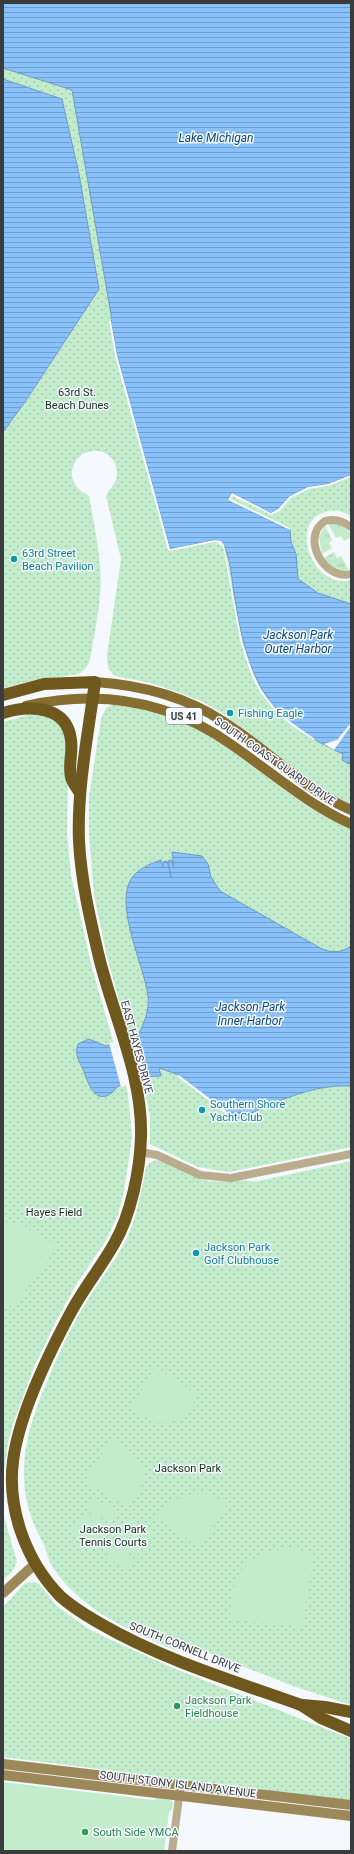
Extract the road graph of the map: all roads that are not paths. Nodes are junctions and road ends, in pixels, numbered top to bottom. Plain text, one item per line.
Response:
1 (351, 527) edge
2 (351, 574) edge
3 (95, 682) junction
4 (3, 695) edge
5 (93, 698) junction
6 (19, 708) junction
7 (3, 713) edge
8 (80, 793) junction
9 (351, 810) edge
10 (351, 824) edge
11 (140, 1152) junction
12 (351, 1154) edge
13 (35, 1564) junction
14 (3, 1593) edge
15 (301, 1705) junction
16 (351, 1712) edge
17 (351, 1732) edge
18 (3, 1764) edge
19 (3, 1775) edge
20 (181, 1786) junction
21 (180, 1797) junction
22 (351, 1805) edge
23 (351, 1816) edge
24 (172, 1851) edge

1 - 2 street
3 - 4 highway, US 41
3 - 5 highway, EAST HAYES DRIVE
3 - 9 main road, SOUTH COAST GUARD DRIVE / US 41
5 - 6 main road, US 41
5 - 8 highway, EAST HAYES DRIVE
5 - 10 main road, SOUTH COAST GUARD DRIVE / US 41
6 - 7 highway, US 41
6 - 8 highway
8 - 11 highway, EAST HAYES DRIVE
11 - 12 street
11 - 13 highway, EAST HAYES DRIVE
13 - 14 main road
13 - 15 highway, SOUTH CORNELL DRIVE
15 - 16 highway, SOUTH CORNELL DRIVE
15 - 17 highway, SOUTH CORNELL DRIVE
18 - 20 main road, SOUTH STONY ISLAND AVENUE
19 - 21 main road, SOUTH STONY ISLAND AVENUE
20 - 21 street
20 - 22 main road, SOUTH STONY ISLAND AVENUE
21 - 23 main road, SOUTH STONY ISLAND AVENUE
21 - 24 street

